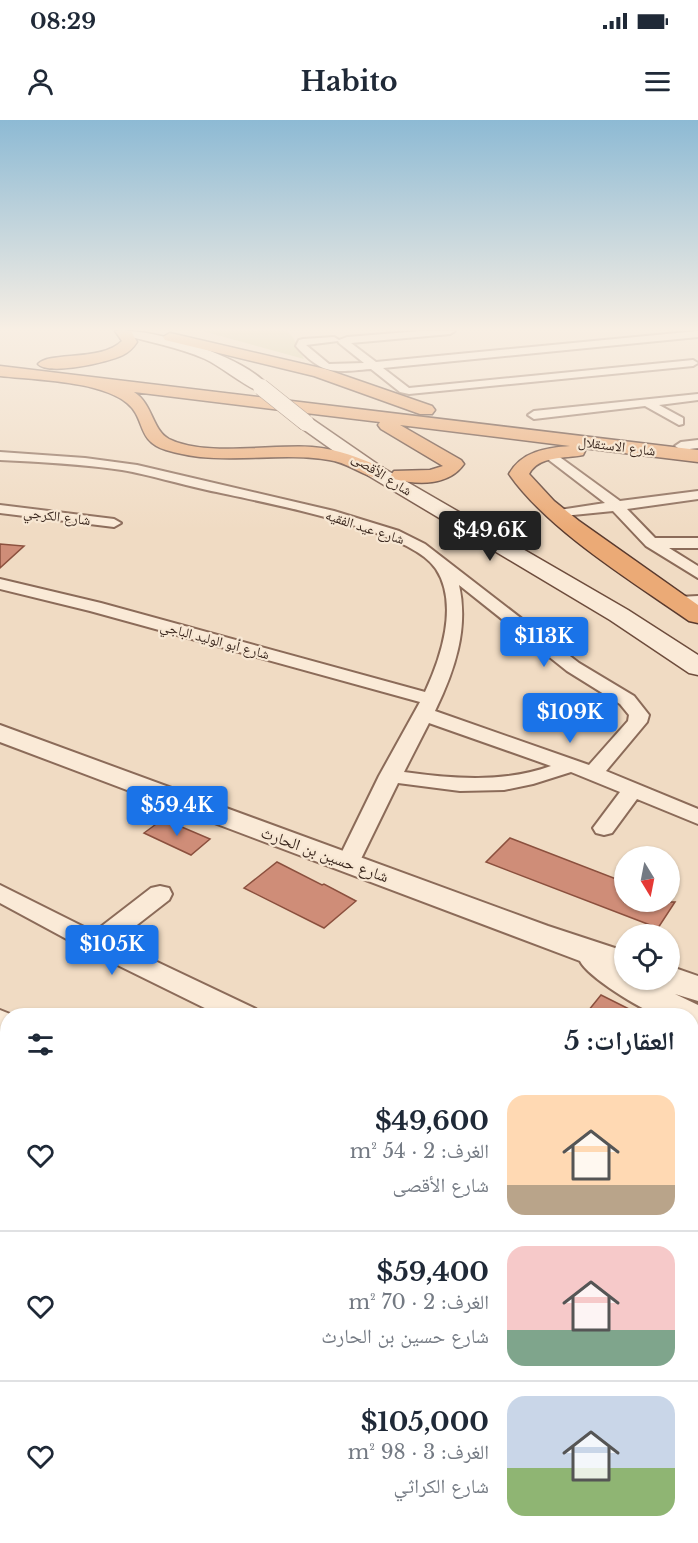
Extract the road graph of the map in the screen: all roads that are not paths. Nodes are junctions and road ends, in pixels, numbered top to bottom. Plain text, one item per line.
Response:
1 (130, 397) edge
2 (209, 397) edge
3 (231, 397) edge
4 (278, 397) edge
5 (300, 397) edge
6 (335, 397) edge
7 (390, 397) edge
8 (695, 397) edge
9 (648, 403) junction
10 (534, 415) dead end
11 (369, 416) junction
12 (442, 416) junction
13 (316, 420) junction
14 (679, 421) dead end
15 (692, 446) edge
16 (550, 454) junction
17 (0, 456) edge
18 (698, 456) edge
19 (698, 461) edge
20 (376, 472) junction
21 (401, 475) junction
22 (698, 495) edge
23 (616, 505) junction
24 (0, 509) edge
25 (558, 514) junction
26 (114, 523) dead end
27 (651, 543) junction
28 (698, 543) edge
29 (440, 562) junction
30 (698, 573) edge
31 (0, 584) edge
32 (688, 601) edge
33 (698, 616) edge
34 (698, 652) edge
35 (698, 667) edge
36 (427, 706) junction
37 (0, 733) edge
38 (572, 765) junction
39 (593, 772) junction
40 (390, 776) junction
41 (633, 789) junction
42 (698, 817) edge
43 (604, 828) dead end
44 (350, 862) junction
45 (0, 892) edge
46 (160, 894) dead end
47 (96, 944) junction
48 (582, 951) junction
49 (614, 960) edge
50 (680, 982) edge
51 (698, 989) edge
52 (229, 1008) edge
53 (675, 1008) edge

1 - 20 highway
2 - 13 highway, شارع الاستقلال
3 - 13 highway
4 - 13 main road, شارع الأقصى, bridge
5 - 11 highway, شارع الاستقلال
6 - 13 highway
7 - 12 highway
8 - 9 street
9 - 10 street
9 - 14 street
11 - 18 highway, شارع الاستقلال
11 - 21 highway
12 - 13 highway, شارع الاستقلال
12 - 15 highway, شارع الاستقلال
13 - 20 main road, شارع الأقصى
13 - 21 main road, شارع الأقصى
16 - 19 highway
16 - 23 street
16 - 25 highway
17 - 29 street, شارع عيد الفقيه
20 - 35 main road, شارع الأقصى
21 - 34 main road, شارع الأقصى
22 - 23 street
23 - 25 street
23 - 27 street
24 - 26 street, شارع الكرجي
25 - 32 highway
27 - 28 street
27 - 30 street
29 - 36 street
29 - 39 street, شارع عيد الفقيه
31 - 36 street, شارع أبو الوليد الباجي
32 - 33 highway
36 - 38 street, شارع أبو الوليد الباجي
36 - 40 street
37 - 44 street, شارع حسين بن الحارث
38 - 39 street, شارع أبو الوليد الباجي
38 - 40 street
39 - 41 street, شارع أبو الوليد الباجي
40 - 44 street
41 - 42 street, شارع أبو الوليد الباجي
41 - 43 street
44 - 48 street, شارع حسين بن الحارث
45 - 47 street
46 - 47 street
47 - 52 street
48 - 49 street, شارع حسين بن الحارث
48 - 53 street, شارع حسين بن الحارث
50 - 51 street

